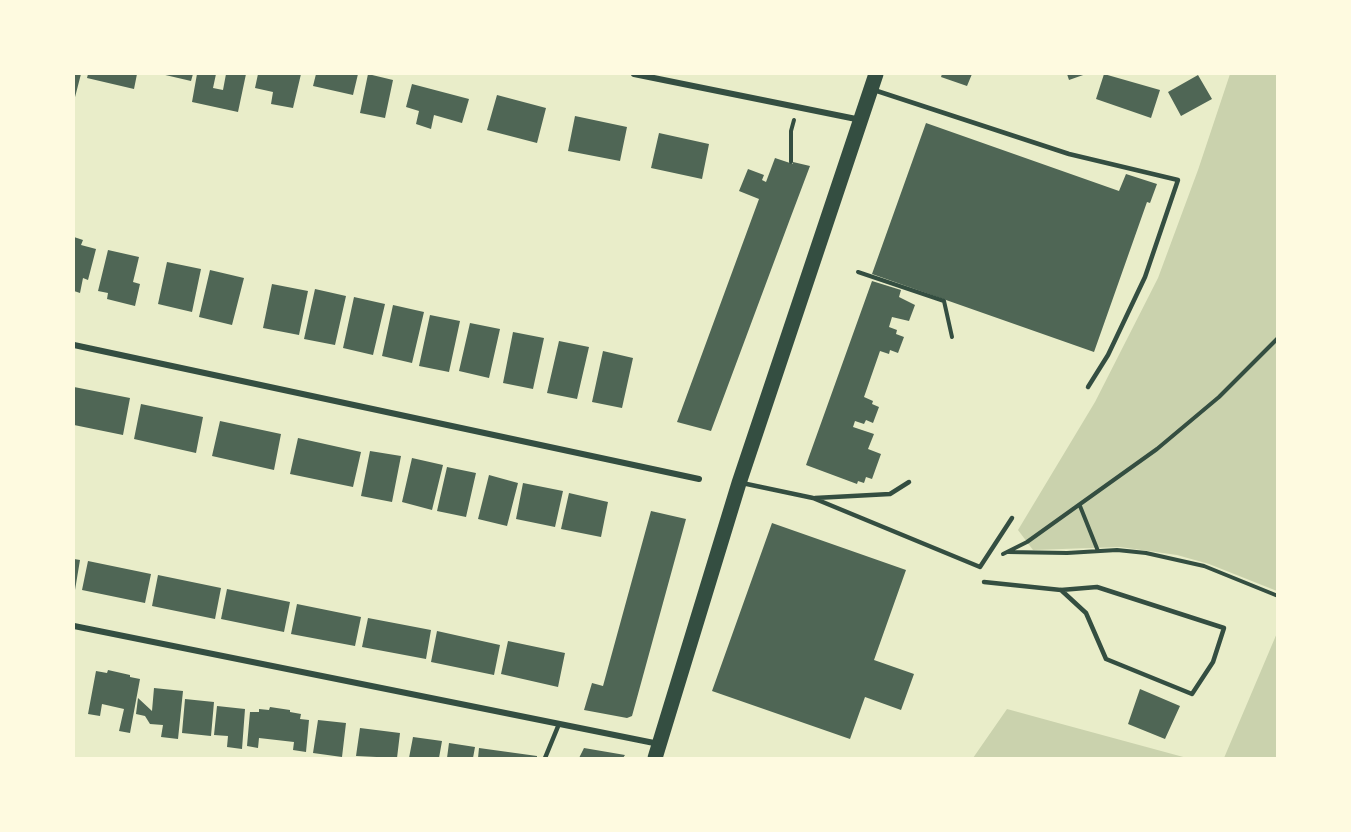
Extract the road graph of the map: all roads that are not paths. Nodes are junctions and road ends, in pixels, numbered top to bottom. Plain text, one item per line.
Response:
1 (634, 74) edge
2 (876, 74) edge
3 (872, 89) junction
4 (861, 120) junction
5 (74, 345) edge
6 (1088, 387) dead end
7 (699, 479) dead end
8 (909, 482) dead end
9 (740, 483) junction
10 (813, 498) junction
11 (1012, 518) dead end
12 (984, 582) dead end
13 (1061, 590) junction
14 (74, 626) edge
15 (559, 723) junction
16 (657, 751) edge
17 (545, 759) edge

1 - 4 street
2 - 3 highway
3 - 4 highway
3 - 6 lane
4 - 9 highway
5 - 7 street
8 - 10 lane
9 - 10 lane
9 - 16 highway
10 - 11 lane
12 - 13 lane
13 - 13 lane
14 - 15 street
15 - 16 street
15 - 17 lane

